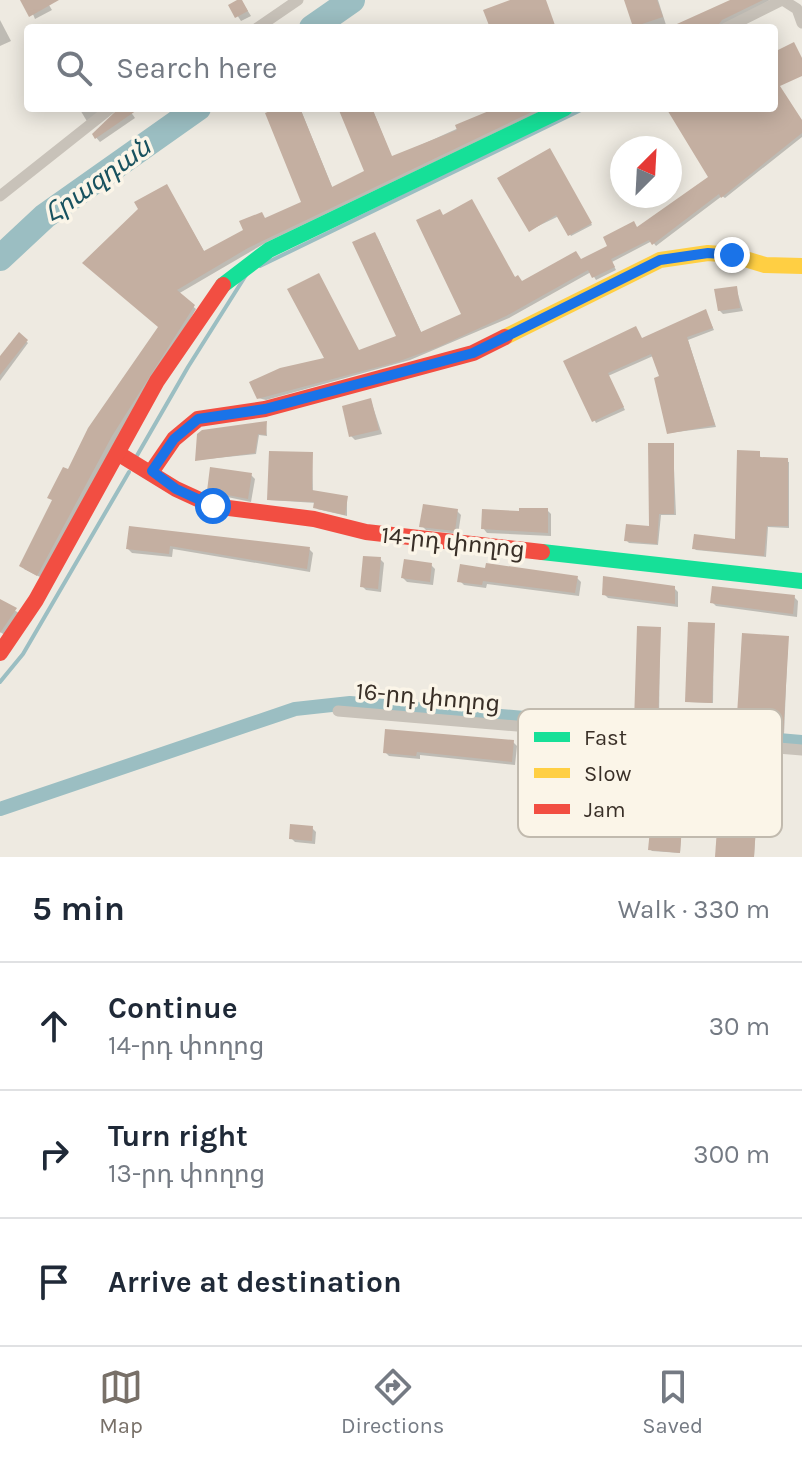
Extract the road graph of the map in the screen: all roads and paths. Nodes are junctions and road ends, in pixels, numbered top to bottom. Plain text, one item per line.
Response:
1 (298, 0) edge
2 (783, 0) edge
3 (802, 23) edge
4 (263, 24) edge
5 (734, 24) edge
6 (106, 112) edge
7 (557, 112) edge
8 (0, 196) edge
9 (802, 266) edge
10 (119, 454) junction
11 (152, 471) junction
12 (802, 581) edge
13 (0, 653) edge
14 (338, 711) dead end
15 (518, 726) edge
16 (782, 748) edge
17 (802, 750) edge

1 - 4 street
2 - 3 street
2 - 5 street
6 - 8 street
7 - 10 street
9 - 11 street
10 - 11 street, 14-րդ փողոց
10 - 13 street
11 - 12 street, 14-րդ փողոց
14 - 15 street, 16-րդ փողոց
16 - 17 street, 16-րդ փողոց

